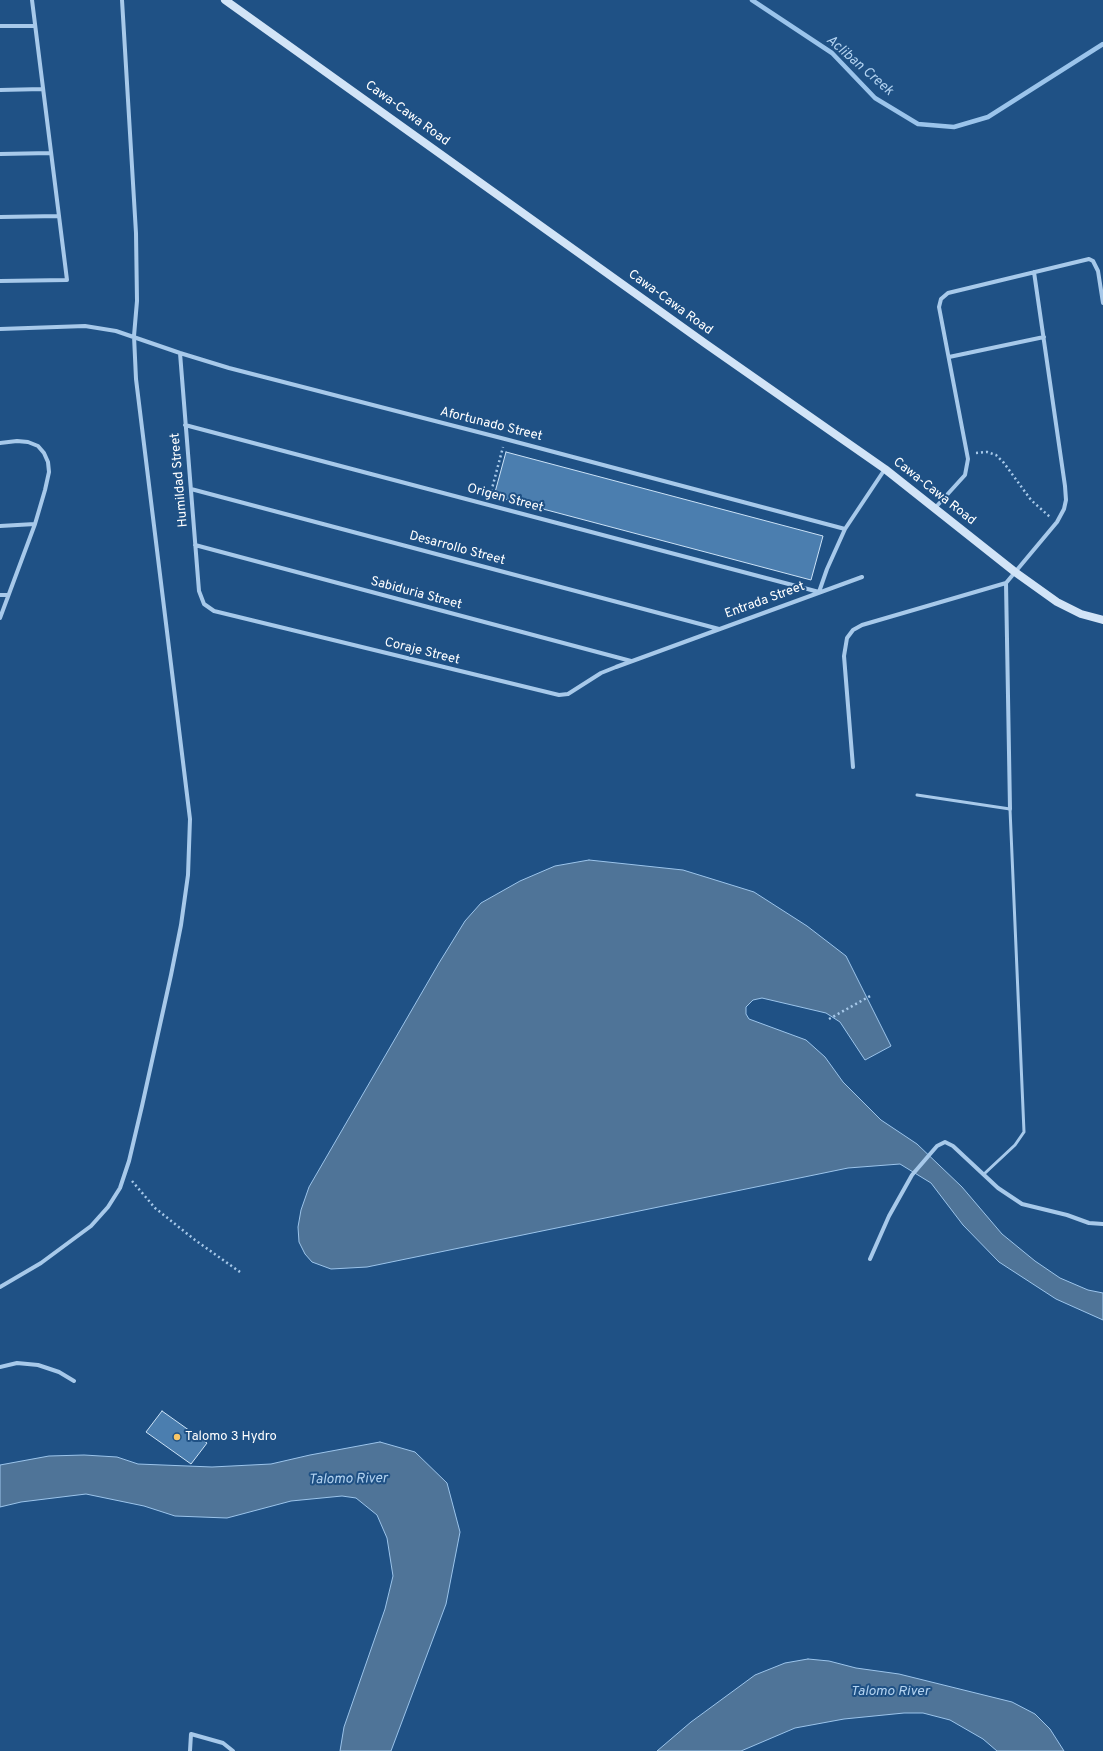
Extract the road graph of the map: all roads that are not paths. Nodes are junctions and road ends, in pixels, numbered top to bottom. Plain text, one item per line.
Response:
1 (32, 0) edge
2 (122, 0) edge
3 (225, 0) edge
4 (0, 26) edge
5 (35, 26) junction
6 (43, 89) junction
7 (0, 90) edge
8 (51, 153) junction
9 (0, 154) edge
10 (59, 216) junction
11 (0, 217) edge
12 (1034, 272) junction
13 (0, 281) edge
14 (1103, 303) edge
15 (0, 329) edge
16 (134, 336) junction
17 (1044, 337) junction
18 (180, 353) junction
19 (949, 358) junction
20 (185, 425) junction
21 (0, 443) edge
22 (885, 469) junction
23 (191, 489) junction
24 (936, 508) junction
25 (35, 524) junction
26 (0, 526) edge
27 (845, 529) junction
28 (195, 545) junction
29 (1015, 572) junction
30 (862, 577) dead end
31 (1006, 582) junction
32 (820, 592) junction
33 (0, 595) edge
34 (8, 595) junction
35 (204, 604) joint
36 (0, 618) edge
37 (1103, 620) edge
38 (719, 629) junction
39 (631, 662) junction
40 (853, 767) dead end
41 (917, 795) dead end
42 (1010, 809) junction
43 (984, 1174) junction
44 (1103, 1224) edge
45 (870, 1259) dead end
46 (0, 1286) edge
47 (0, 1367) edge
48 (74, 1381) dead end
49 (190, 1751) edge
50 (233, 1751) edge

1 - 5 street
2 - 16 street
3 - 22 street, Cawa-Cawa Road
4 - 5 street
5 - 6 street
6 - 7 street
6 - 8 street
8 - 9 street
8 - 10 street
10 - 11 street
10 - 13 street
12 - 14 street
12 - 17 street
12 - 19 street
15 - 16 street, Afortunado Street
16 - 18 street, Afortunado Street
16 - 46 street
17 - 19 street
17 - 29 street
18 - 20 street, Humildad Street
18 - 27 street, Afortunado Street
19 - 24 street
20 - 23 street, Humildad Street
20 - 32 street, Origen Street
21 - 25 street
22 - 24 street, Cawa-Cawa Road
22 - 27 street, Entrada Street
23 - 28 street, Humildad Street
23 - 38 street, Desarrollo Street
24 - 29 street, Cawa-Cawa Road
25 - 26 street
25 - 34 street
27 - 32 street, Entrada Street
28 - 35 street, Humildad Street
28 - 39 street, Sabiduria Street
29 - 31 street
29 - 37 street, Cawa-Cawa Road
30 - 32 street
31 - 40 street
31 - 42 street
32 - 38 street, Entrada Street
33 - 34 street
34 - 36 street
35 - 39 street, Coraje Street
38 - 39 street, Entrada Street
41 - 42 lane
42 - 43 lane
43 - 44 street
43 - 45 street
47 - 48 street
49 - 50 street

